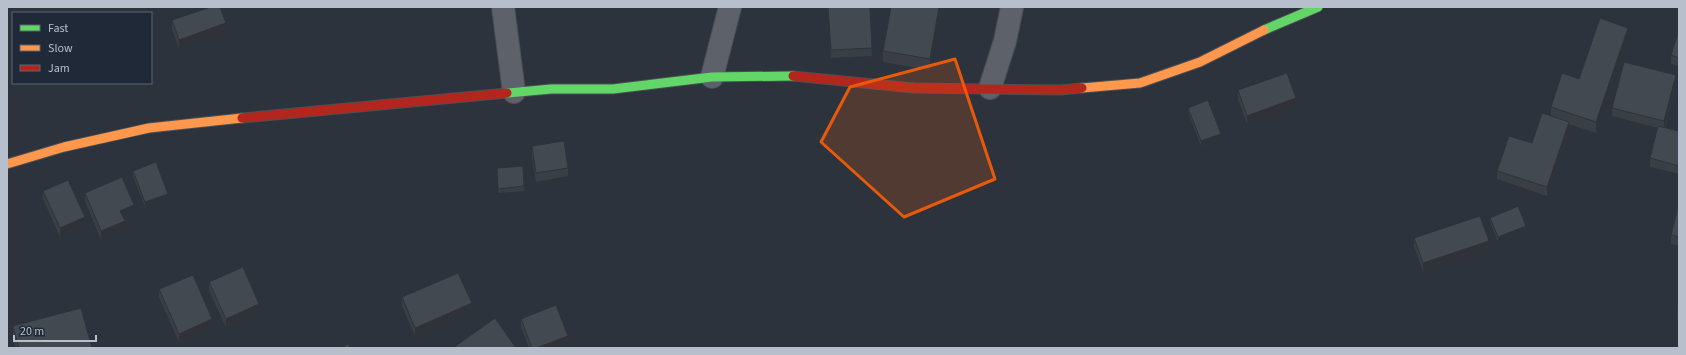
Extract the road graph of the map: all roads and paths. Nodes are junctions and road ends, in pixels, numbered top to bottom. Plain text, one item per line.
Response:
1 (503, 7) edge
2 (730, 7) edge
3 (1012, 7) edge
4 (1318, 7) edge
5 (712, 77) junction
6 (990, 88) junction
7 (514, 92) junction
8 (7, 164) edge

1 - 7 street
2 - 5 street
3 - 6 street
4 - 6 street
5 - 6 street
5 - 7 street
7 - 8 street

